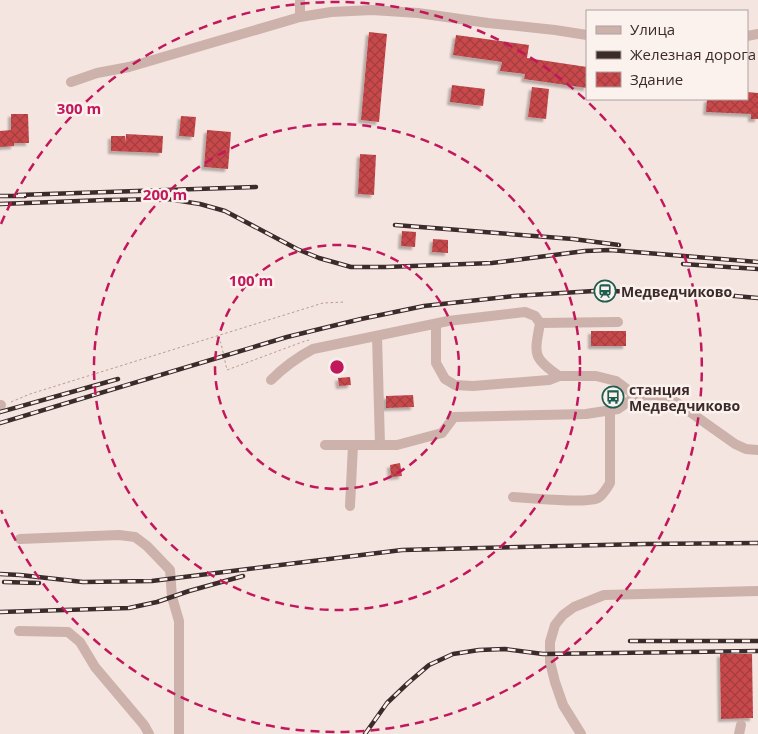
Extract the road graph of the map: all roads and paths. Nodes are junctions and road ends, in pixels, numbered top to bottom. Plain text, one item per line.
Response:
1 (300, 0) edge
2 (300, 17) junction
3 (586, 35) edge
4 (71, 82) dead end
5 (345, 302) dead end
6 (618, 322) dead end
7 (540, 323) junction
8 (436, 324) junction
9 (217, 336) junction
10 (377, 336) junction
11 (314, 340) dead end
12 (559, 376) junction
13 (271, 380) dead end
14 (636, 396) junction
15 (0, 406) edge
16 (610, 411) junction
17 (325, 445) dead end
18 (353, 445) junction
19 (380, 445) junction
20 (758, 450) edge
21 (513, 497) dead end
22 (350, 506) dead end
23 (20, 539) dead end
24 (758, 591) edge
25 (18, 630) dead end
26 (149, 734) edge
27 (179, 734) edge
28 (581, 734) edge

1 - 2 street
2 - 3 street
2 - 4 street
5 - 9 path
6 - 7 street
7 - 8 street
7 - 12 street
8 - 10 street
8 - 12 street
9 - 11 path
9 - 15 path
10 - 13 street
10 - 19 street
12 - 14 street
14 - 16 street
14 - 20 street
16 - 19 street
16 - 21 street
17 - 18 street
18 - 19 street
18 - 22 street
23 - 27 street
24 - 28 street
25 - 26 street

